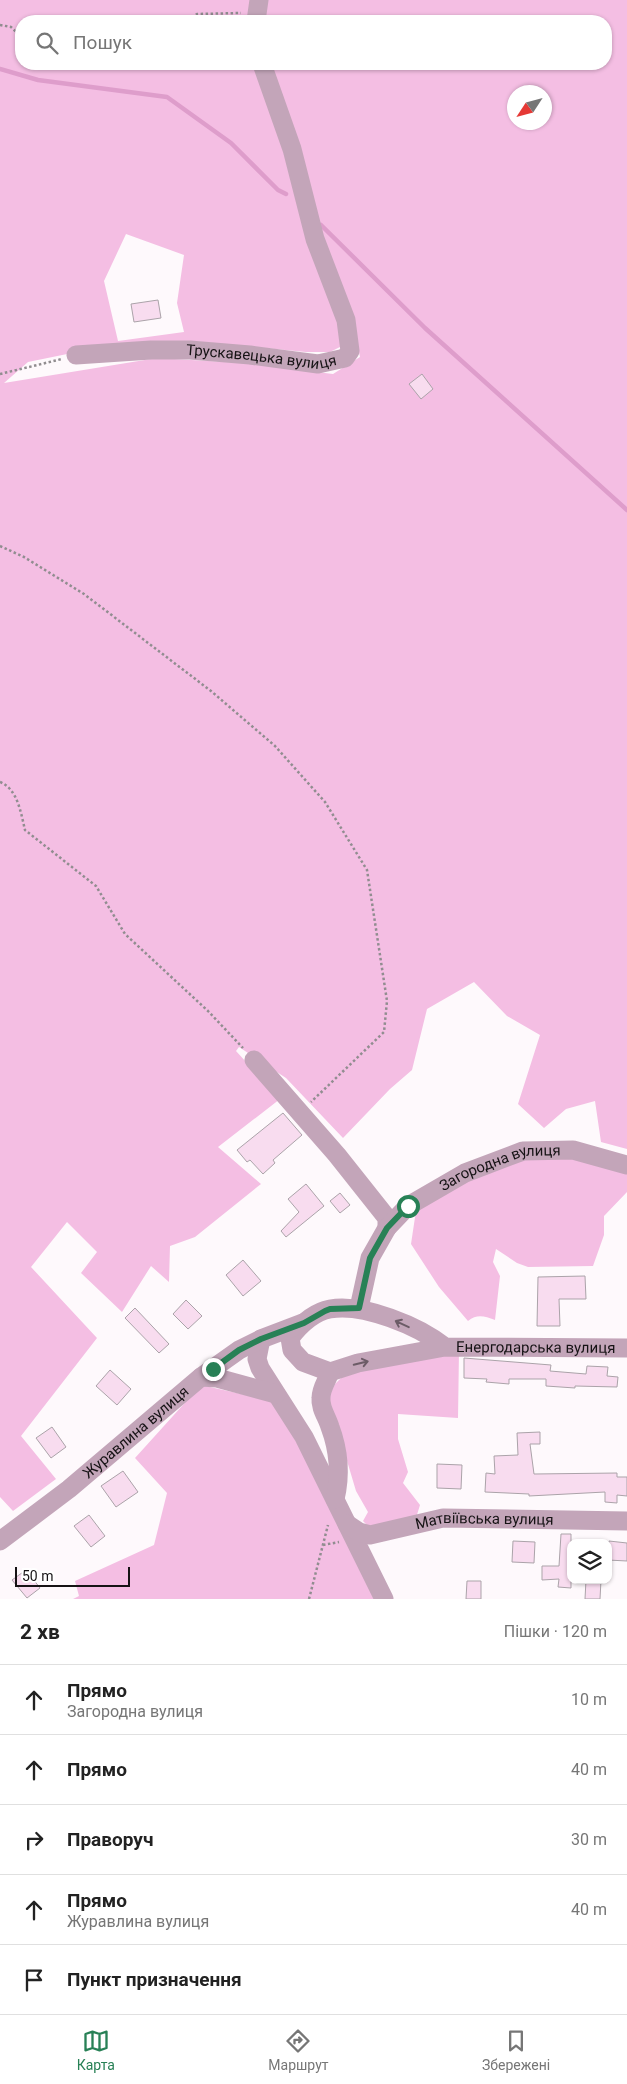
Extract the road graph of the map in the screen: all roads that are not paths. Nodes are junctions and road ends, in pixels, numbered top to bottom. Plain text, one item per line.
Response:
1 (264, 70) edge
2 (76, 355) road end
3 (254, 1060) road end
4 (627, 1165) edge
5 (387, 1228) junction
6 (359, 1308) junction
7 (304, 1323) junction
8 (261, 1339) junction
9 (445, 1347) junction
10 (627, 1348) edge
11 (330, 1372) junction
12 (201, 1377) junction
13 (276, 1394) junction
14 (335, 1499) junction
15 (627, 1521) edge
16 (347, 1524) junction
17 (0, 1541) edge
18 (384, 1599) edge

1 - 2 street, Трускавецька вулиця
3 - 5 street
4 - 5 street, Загородна вулиця
5 - 6 street, Загородна вулиця
6 - 7 street, Журавлина вулиця
9 -> 6 street, Журавлина вулиця
7 - 8 street, Журавлина вулиця
7 - 11 street
8 - 12 street, Журавлина вулиця
8 - 13 street
9 - 10 street, Енергодарська вулиця
11 -> 9 street, Енергодарська вулиця
11 - 14 street
12 - 13 street
12 - 17 street, Журавлина вулиця
13 - 14 street
14 - 16 street
15 - 16 street, Матвіївська вулиця
16 - 18 street

